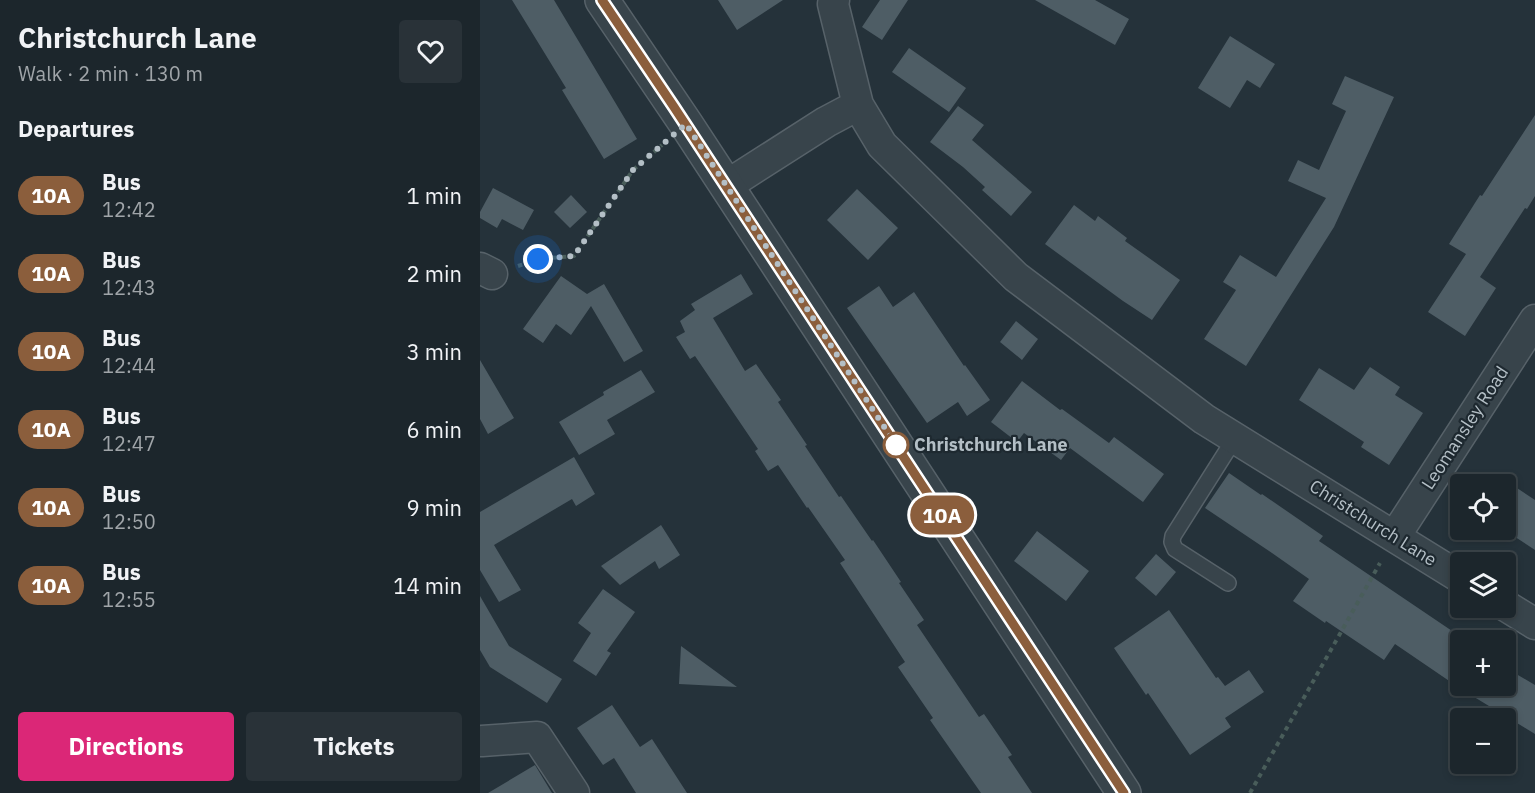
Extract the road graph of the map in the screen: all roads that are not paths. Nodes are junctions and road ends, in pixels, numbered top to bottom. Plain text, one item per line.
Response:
1 (602, 0) edge
2 (834, 0) edge
3 (858, 105) junction
4 (726, 186) junction
5 (1535, 320) edge
6 (1235, 438) junction
7 (1395, 537) junction
8 (1450, 571) edge
9 (1228, 584) dead end
10 (1516, 612) edge
11 (1535, 624) edge
12 (481, 740) edge
13 (574, 793) edge
14 (1124, 793) edge

1 - 4 street
2 - 3 street, Christchurch Lane
3 - 4 street
3 - 6 street, Christchurch Lane
4 - 14 street
5 - 7 street, Leomansley Road
6 - 7 street, Christchurch Lane
6 - 9 lane
7 - 8 street, Christchurch Lane
10 - 11 street
12 - 13 street

